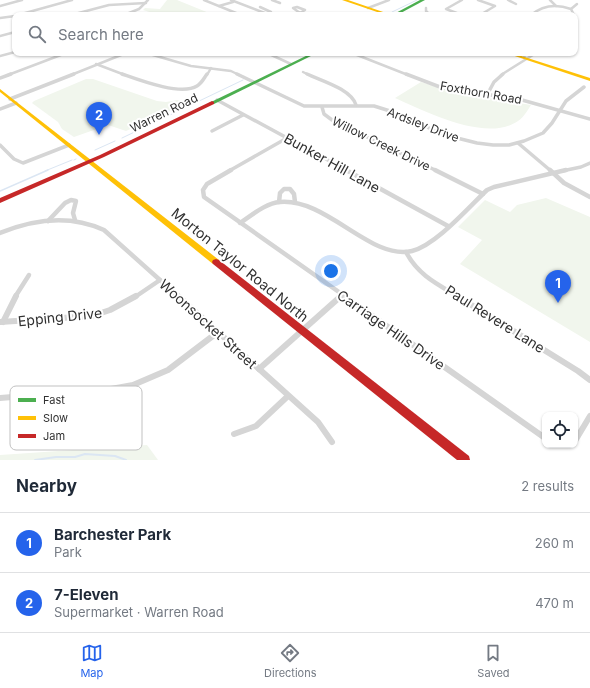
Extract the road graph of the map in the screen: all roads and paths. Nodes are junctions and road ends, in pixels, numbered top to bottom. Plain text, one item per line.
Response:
1 (22, 0) edge
2 (72, 0) edge
3 (204, 0) edge
4 (272, 0) edge
5 (344, 0) edge
6 (389, 0) edge
7 (423, 0) edge
8 (462, 0) edge
9 (481, 0) edge
10 (508, 0) edge
11 (550, 0) edge
12 (147, 1) edge
13 (234, 1) edge
14 (280, 3) dead end
15 (516, 4) dead end
16 (577, 4) dead end
17 (0, 6) edge
18 (219, 6) junction
19 (556, 6) junction
20 (260, 7) dead end
21 (370, 8) junction
22 (426, 8) dead end
23 (571, 9) junction
24 (27, 12) edge
25 (82, 12) edge
26 (134, 12) edge
27 (234, 12) edge
28 (264, 12) edge
29 (271, 12) edge
30 (381, 12) edge
31 (400, 12) edge
32 (427, 12) edge
33 (452, 12) edge
34 (485, 12) edge
35 (536, 12) edge
36 (572, 12) edge
37 (12, 16) edge
38 (0, 18) edge
39 (12, 33) edge
40 (0, 36) edge
41 (12, 53) edge
42 (0, 56) edge
43 (58, 56) edge
44 (118, 56) edge
45 (156, 56) edge
46 (274, 56) edge
47 (309, 56) edge
48 (360, 56) edge
49 (526, 56) edge
50 (96, 64) junction
51 (292, 64) junction
52 (211, 68) junction
53 (303, 72) dead end
54 (0, 78) edge
55 (590, 80) edge
56 (253, 82) junction
57 (584, 87) dead end
58 (0, 90) edge
59 (487, 95) junction
60 (216, 100) junction
61 (13, 101) junction
62 (356, 105) junction
63 (322, 107) junction
64 (0, 109) edge
65 (560, 110) junction
66 (243, 115) junction
67 (590, 119) edge
68 (212, 131) dead end
69 (287, 138) junction
70 (518, 142) junction
71 (0, 145) edge
72 (69, 145) junction
73 (90, 161) junction
74 (590, 163) edge
75 (551, 173) junction
76 (483, 194) junction
77 (590, 197) edge
78 (0, 201) edge
79 (280, 202) junction
80 (295, 202) junction
81 (48, 220) junction
82 (75, 220) junction
83 (240, 223) junction
84 (448, 226) junction
85 (0, 233) edge
86 (406, 252) junction
87 (29, 275) dead end
88 (160, 280) junction
89 (342, 295) junction
90 (2, 322) edge
91 (302, 331) junction
92 (218, 332) junction
93 (259, 369) junction
94 (590, 380) edge
95 (128, 386) edge
96 (288, 396) junction
97 (10, 397) edge
98 (0, 398) edge
99 (590, 416) edge
100 (234, 434) dead end
101 (542, 436) edge
102 (578, 436) edge
103 (332, 442) dead end
104 (465, 460) edge

1 - 17 street
2 - 24 street
3 - 18 street
4 - 14 street
5 - 21 street
6 - 21 street
7 - 31 street
8 - 33 street
9 - 34 street
10 - 15 street
11 - 19 street
12 - 25 street
12 - 26 street
13 - 18 street
13 - 28 street
16 - 23 street
18 - 27 street
19 - 23 street
19 - 35 street
20 - 29 street
21 - 30 street
22 - 32 street
23 - 36 street
37 - 38 street
39 - 40 street
41 - 42 street
43 - 54 street
44 - 50 street
45 - 52 street, Willow Creek Drive
46 - 51 street
47 - 51 street, Warren Road
48 - 59 street, Foxthorn Road
49 - 55 street
49 - 59 street
50 - 52 street
50 - 61 street
51 - 56 street, Warren Road
52 - 56 street, Willow Creek Drive
53 - 62 street
56 - 60 street, Warren Road
56 - 63 street, Willow Creek Drive
57 - 65 street, Ardsley Drive
58 - 61 street, Morton Taylor Road North
59 - 65 street, Foxthorn Road
60 - 66 street, Bunker Hill Lane
60 - 73 street, Warren Road
61 - 64 street
61 - 72 street, Morton Taylor Road North
62 - 63 street, Ardsley Drive
62 - 70 street, Ardsley Drive
63 - 76 street, Willow Creek Drive
65 - 67 street, Foxthorn Road
65 - 70 street, Ardsley Drive
66 - 68 street
66 - 69 street, Bunker Hill Lane
69 - 83 street, Carriage Hills Drive
69 - 84 street, Bunker Hill Lane
70 - 75 street
71 - 72 street
72 - 73 street, Morton Taylor Road North
73 - 78 street, Warren Road
73 - 91 street, Morton Taylor Road North
74 - 75 street
75 - 76 street
75 - 77 street
76 - 84 street
79 - 80 street
79 - 80 street
79 - 83 street
80 - 86 street
81 - 82 street, Woonsocket Street
81 - 82 street
81 - 85 street, Woonsocket Street
82 - 88 street, Woonsocket Street
83 - 89 street, Carriage Hills Drive
84 - 86 street
86 - 94 street, Paul Revere Lane
87 - 90 street
88 - 90 street, Epping Drive
88 - 92 street, Woonsocket Street
89 - 91 street
89 - 101 street, Carriage Hills Drive
91 - 93 street
91 - 104 street, Morton Taylor Road North
92 - 93 street, Woonsocket Street
92 - 95 street
93 - 96 street, Woonsocket Street
96 - 100 street
96 - 103 street, Woonsocket Street
97 - 98 street
99 - 102 street

